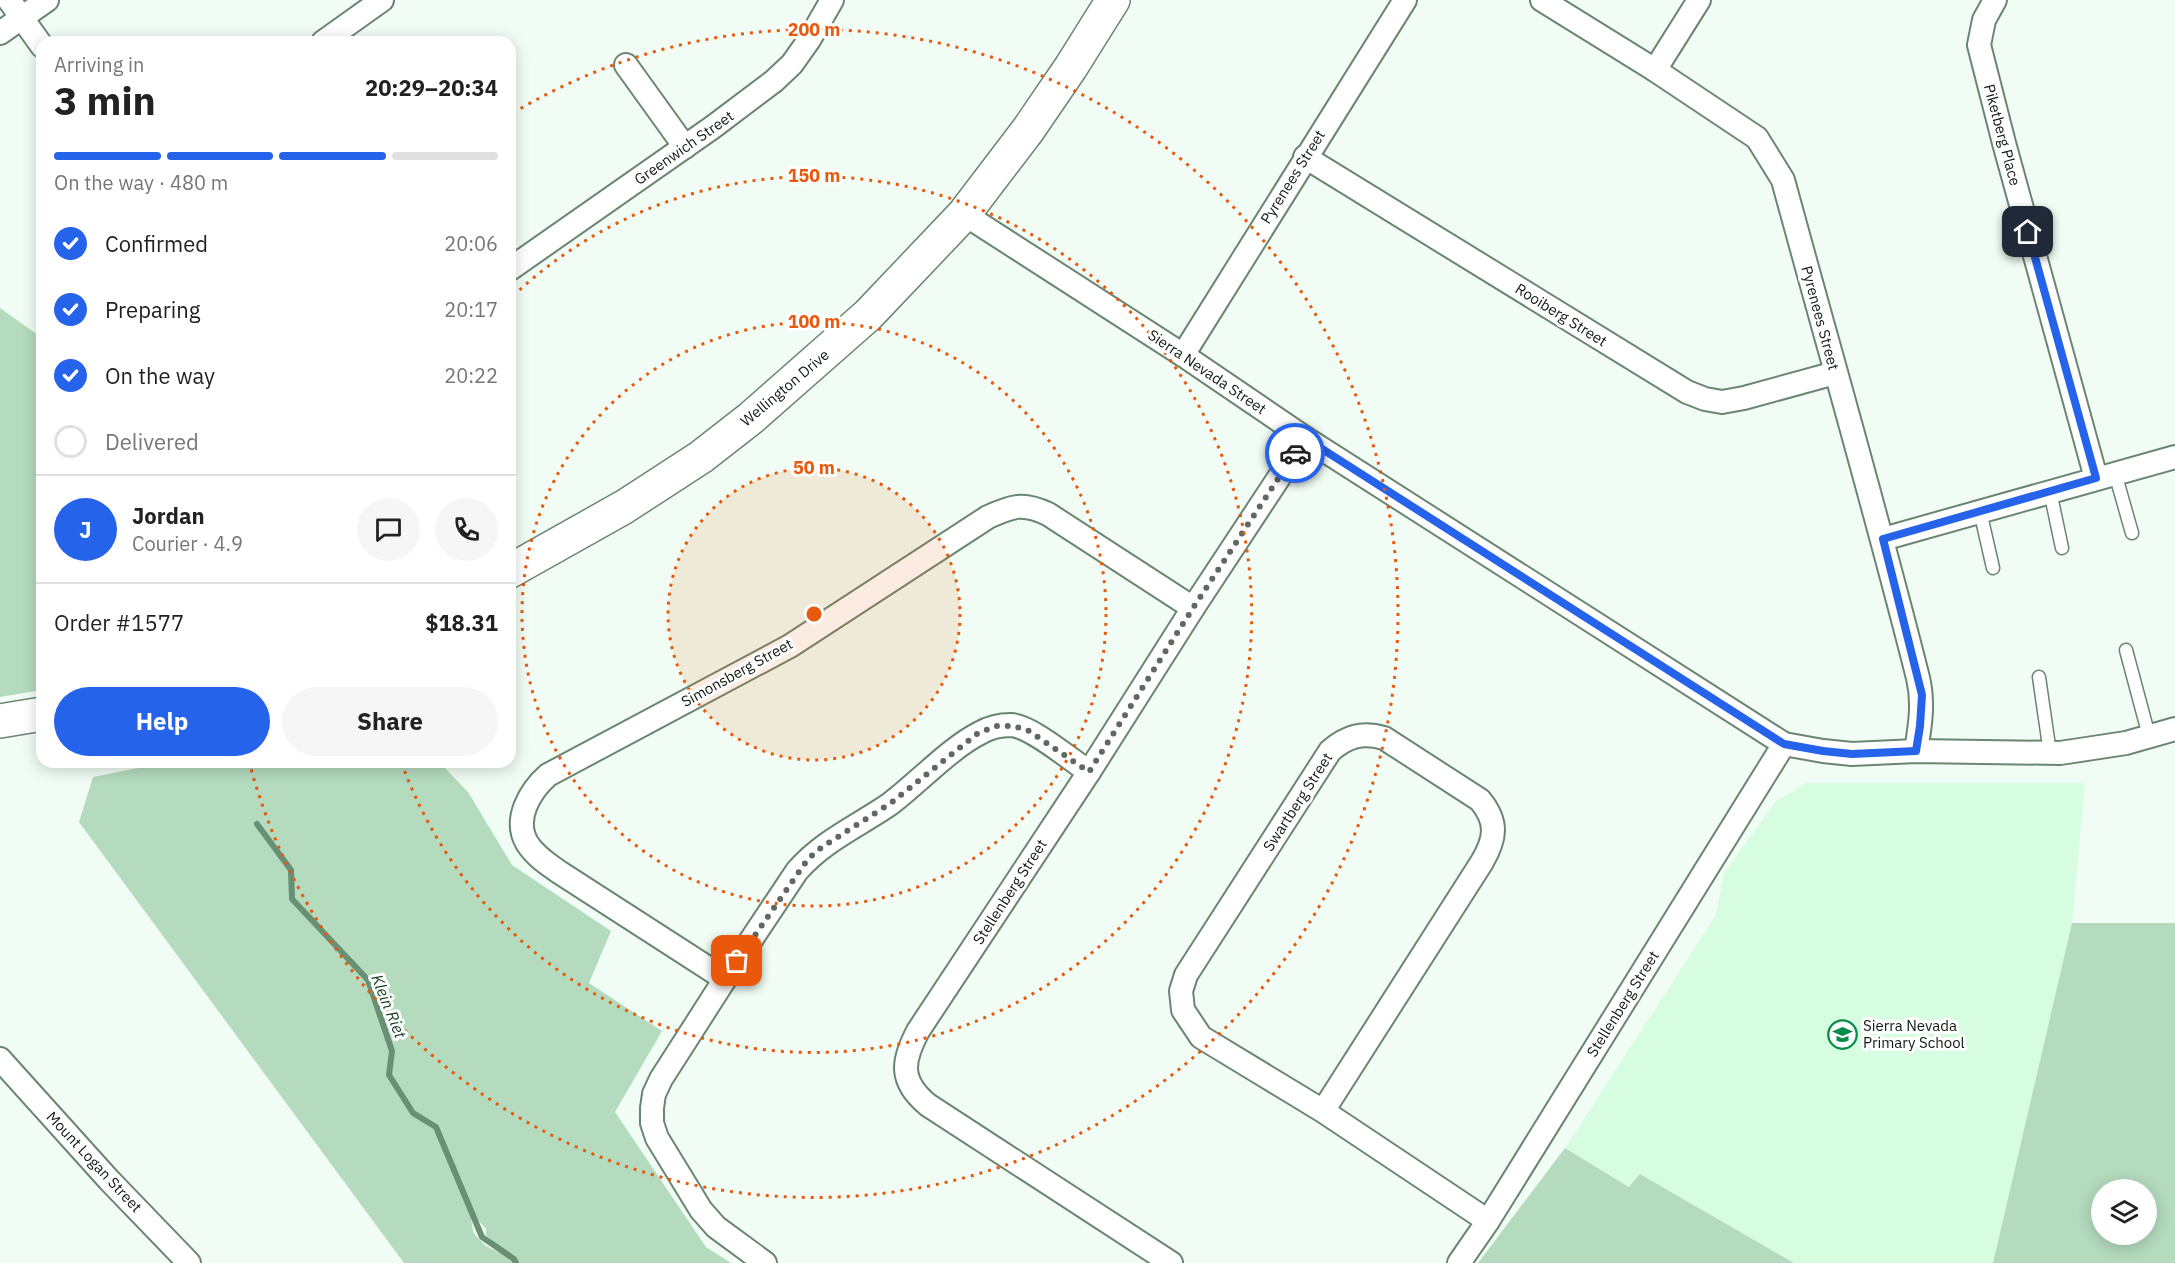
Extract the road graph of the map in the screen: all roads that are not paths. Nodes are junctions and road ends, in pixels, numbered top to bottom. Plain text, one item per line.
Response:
1 (47, 0) edge
2 (382, 0) edge
3 (832, 0) edge
4 (1113, 0) edge
5 (1405, 0) edge
6 (1542, 0) edge
7 (1699, 0) edge
8 (1995, 0) edge
9 (16, 9) edge
10 (0, 33) edge
11 (331, 36) edge
12 (36, 37) edge
13 (626, 65) dead end
14 (1655, 70) junction
15 (685, 147) junction
16 (1305, 157) junction
17 (964, 214) junction
18 (516, 264) edge
19 (1183, 355) junction
20 (1835, 374) junction
21 (1305, 438) junction
22 (2175, 457) edge
23 (2106, 476) junction
24 (2050, 491) junction
25 (1980, 512) junction
26 (2132, 533) dead end
27 (1883, 539) junction
28 (2062, 548) dead end
29 (516, 568) edge
30 (1992, 568) dead end
31 (1193, 608) junction
32 (2126, 650) dead end
33 (2038, 677) dead end
34 (36, 715) edge
35 (0, 722) edge
36 (2175, 729) edge
37 (2150, 736) junction
38 (1784, 744) junction
39 (1916, 751) junction
40 (2050, 753) junction
41 (1089, 772) junction
42 (724, 979) junction
43 (2, 1066) edge
44 (1323, 1111) junction
45 (1488, 1221) junction
46 (189, 1263) edge
47 (765, 1263) edge
48 (1171, 1263) edge
49 (1459, 1263) edge

1 - 9 street
2 - 11 street
3 - 15 street, Greenwich Street
4 - 17 street, Wellington Drive
5 - 16 street, Pyrenees Street
6 - 14 street, Pyrenees Street
7 - 14 street
8 - 23 street, Piketberg Place
9 - 10 street
9 - 12 street
13 - 15 street
14 - 20 street, Pyrenees Street
15 - 18 street, Greenwich Street
16 - 19 street, Pyrenees Street
16 - 20 street, Rooiberg Street
17 - 19 street, Sierra Nevada Street
17 - 29 street, Wellington Drive
19 - 21 street, Sierra Nevada Street
20 - 27 street, Pyrenees Street
21 - 31 street, Stellenberg Street
21 - 38 street, Sierra Nevada Street
22 - 23 street
23 - 24 street
23 - 26 lane
24 - 25 street
24 - 28 lane
25 - 27 street
25 - 30 lane
27 - 39 street, Pyrenees Street
31 - 41 street, Stellenberg Street
31 - 42 street, Simonsberg Street
32 - 37 lane
33 - 40 lane
34 - 35 street
36 - 37 street, Sierra Nevada Street
37 - 40 street, Sierra Nevada Street
38 - 39 street, Sierra Nevada Street
38 - 45 street, Stellenberg Street
39 - 40 street, Sierra Nevada Street
41 - 42 street
41 - 48 street, Stellenberg Street
42 - 47 street
43 - 46 street, Mount Logan Street
44 - 44 street, Swartberg Street
44 - 45 street, Swartberg Street
45 - 49 street, Stellenberg Street

